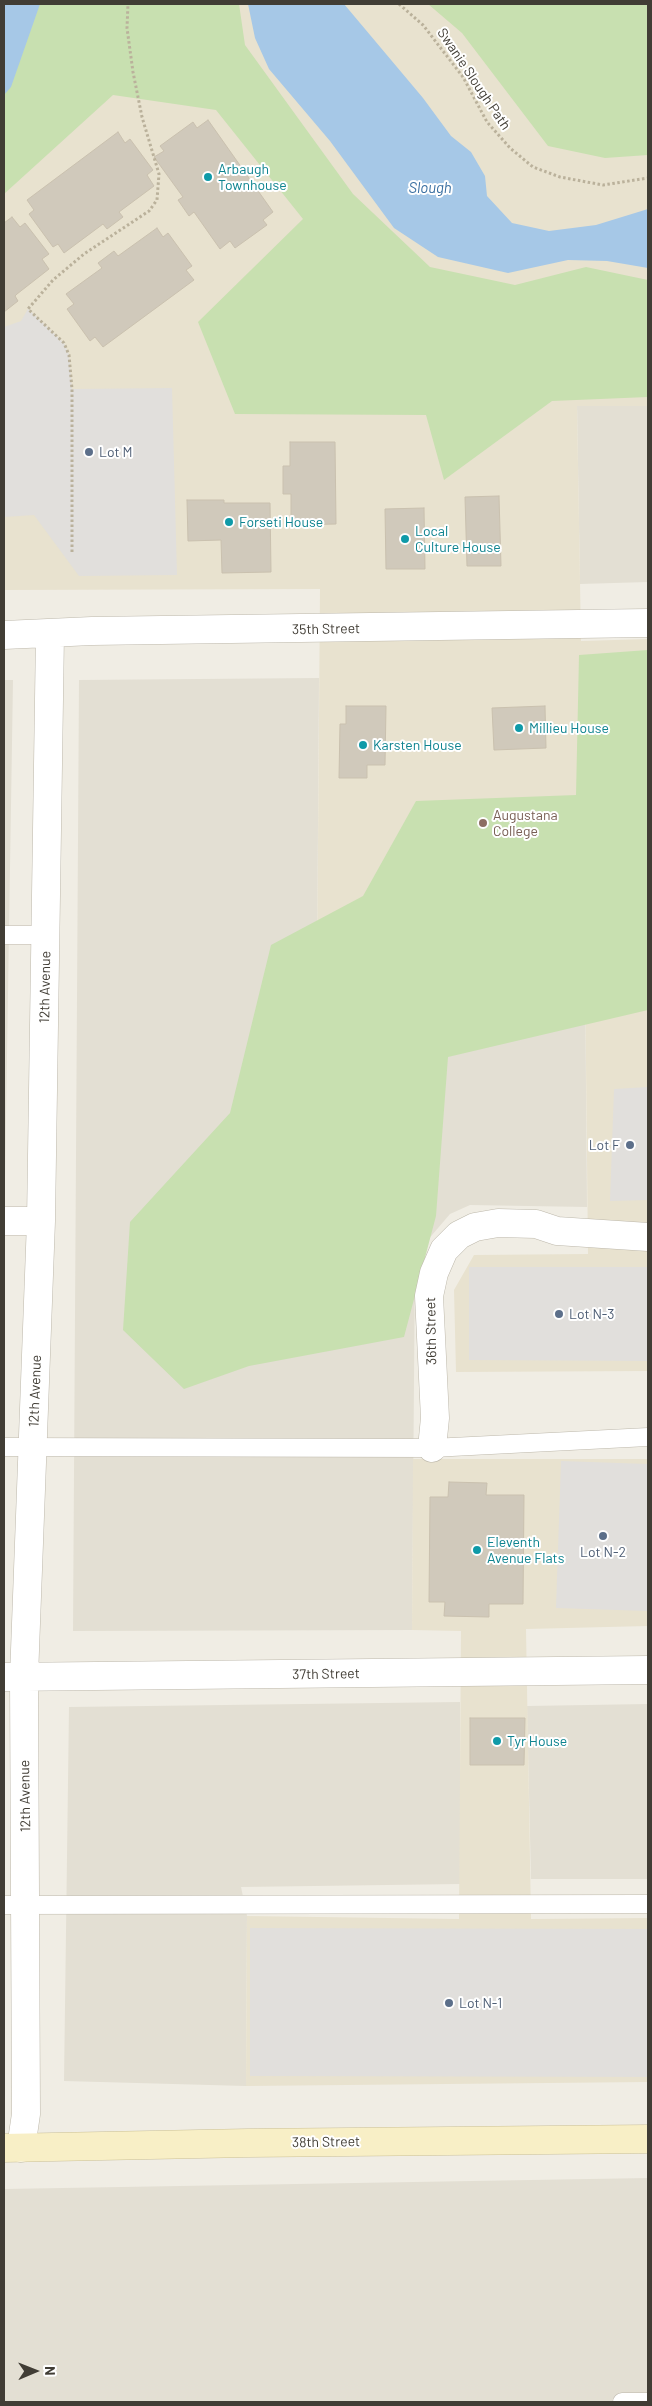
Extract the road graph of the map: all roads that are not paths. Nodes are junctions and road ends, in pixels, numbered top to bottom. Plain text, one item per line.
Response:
1 (648, 623) edge
2 (50, 634) junction
3 (4, 635) edge
4 (4, 935) edge
5 (46, 935) junction
6 (4, 1221) edge
7 (41, 1221) junction
8 (648, 1237) edge
9 (648, 1437) edge
10 (33, 1446) junction
11 (4, 1447) edge
12 (432, 1448) junction
13 (648, 1670) edge
14 (14, 1677) edge
15 (648, 1904) edge
16 (15, 1905) edge
17 (648, 2139) edge
18 (12, 2148) edge
19 (622, 2402) edge
20 (648, 2402) edge

1 - 2 street, 35th Street
2 - 3 street, 35th Street
2 - 5 street, 12th Avenue
4 - 5 lane
5 - 7 street, 12th Avenue
6 - 7 street
7 - 10 street, 12th Avenue
8 - 12 street, 36th Street
9 - 12 lane
10 - 11 lane
10 - 12 lane
10 - 14 street, 12th Avenue
13 - 14 street, 37th Street
14 - 16 street, 12th Avenue
15 - 16 lane
16 - 18 street, 12th Avenue
17 - 18 street, 38th Street
19 - 20 lane

